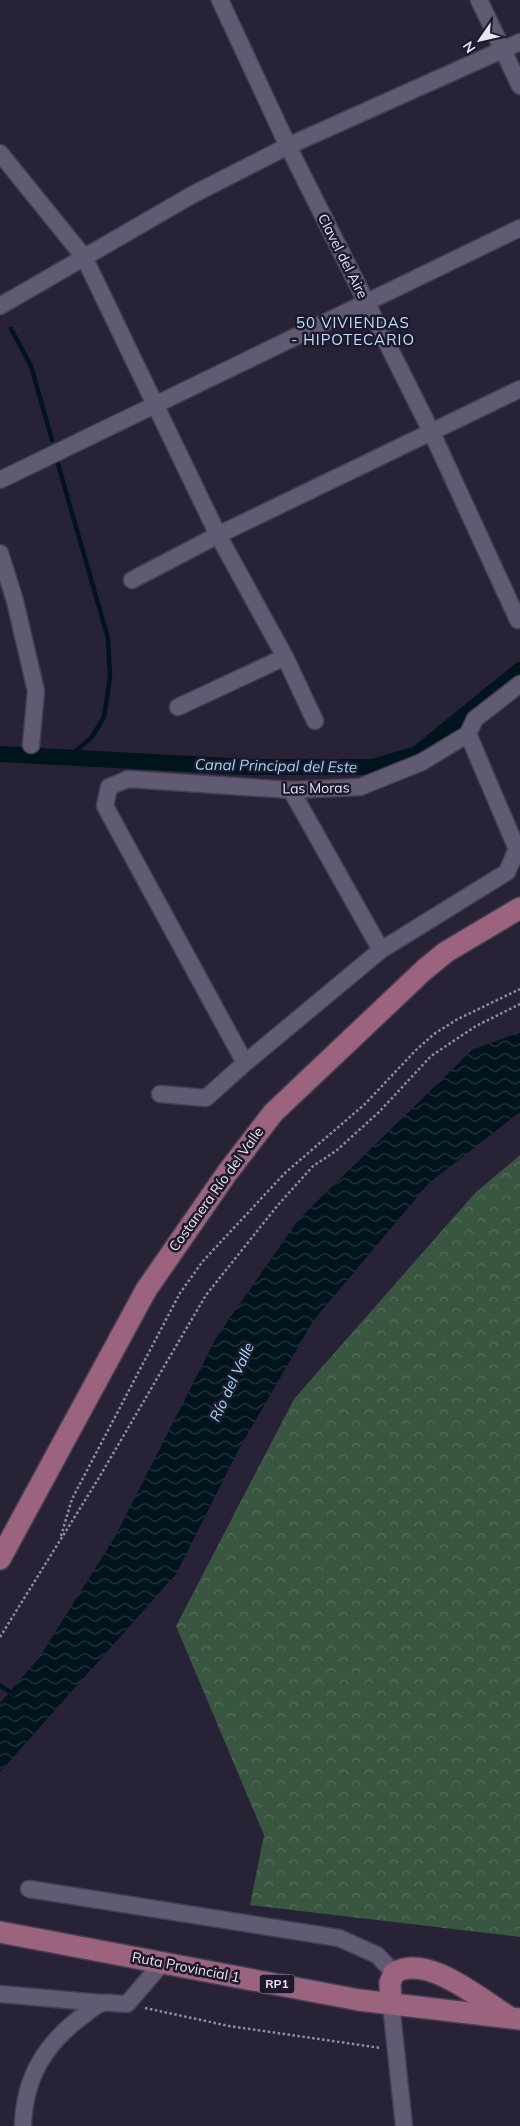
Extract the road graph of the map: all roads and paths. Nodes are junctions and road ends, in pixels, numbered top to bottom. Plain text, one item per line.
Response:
1 (220, 0) edge
2 (480, 0) edge
3 (520, 42) edge
4 (503, 50) junction
5 (520, 86) edge
6 (288, 146) junction
7 (0, 153) edge
8 (520, 228) edge
9 (84, 257) junction
10 (367, 304) junction
11 (0, 306) edge
12 (520, 389) edge
13 (156, 404) junction
14 (432, 433) junction
15 (0, 480) edge
16 (218, 535) junction
17 (0, 553) edge
18 (132, 580) dead end
19 (518, 620) dead end
20 (285, 657) junction
21 (520, 684) edge
22 (178, 707) dead end
23 (315, 721) dead end
24 (468, 734) junction
25 (31, 745) dead end
26 (291, 790) junction
27 (520, 908) edge
28 (381, 950) junction
29 (520, 989) edge
30 (520, 1004) edge
31 (245, 1063) junction
32 (160, 1094) dead end
33 (60, 1540) junction
34 (4, 1555) edge
35 (0, 1577) edge
36 (0, 1637) edge
37 (29, 1889) dead end
38 (0, 1932) edge
39 (163, 1962) junction
40 (394, 1973) junction
41 (0, 1994) edge
42 (102, 2003) junction
43 (127, 2004) junction
44 (391, 2004) junction
45 (516, 2019) edge
46 (397, 2050) junction
47 (23, 2126) edge
48 (404, 2126) edge

1 - 6 street, Clavel del Aire
2 - 4 street
3 - 4 street
4 - 5 street
4 - 6 street
6 - 9 street
6 - 10 street, Clavel del Aire
7 - 9 street
8 - 10 street
9 - 11 street
9 - 13 street
10 - 13 street
10 - 14 street, Clavel del Aire
12 - 14 street
13 - 15 street
13 - 16 street
14 - 16 street
14 - 19 street, Clavel del Aire
16 - 18 street
16 - 20 street
17 - 25 street
20 - 22 street
20 - 23 street
21 - 24 street, Las Moras
24 - 26 street, Las Moras
24 - 28 street
26 - 28 street
26 - 31 street, Las Moras
27 - 34 main road, Costanera Río del Valle
28 - 31 street
29 - 33 path
30 - 33 path
31 - 32 street
33 - 36 path
34 - 35 main road, Costanera Río del Valle
37 - 40 street
38 - 39 main road, Ruta Provincial 1 / RP1
39 - 43 street
39 - 44 main road, Ruta Provincial 1 / RP1
40 - 44 main road
40 - 45 main road
41 - 42 street
42 - 43 street
42 - 47 street
43 - 46 path
44 - 45 main road, Ruta Provincial 1 / RP1
44 - 46 street
46 - 48 street

